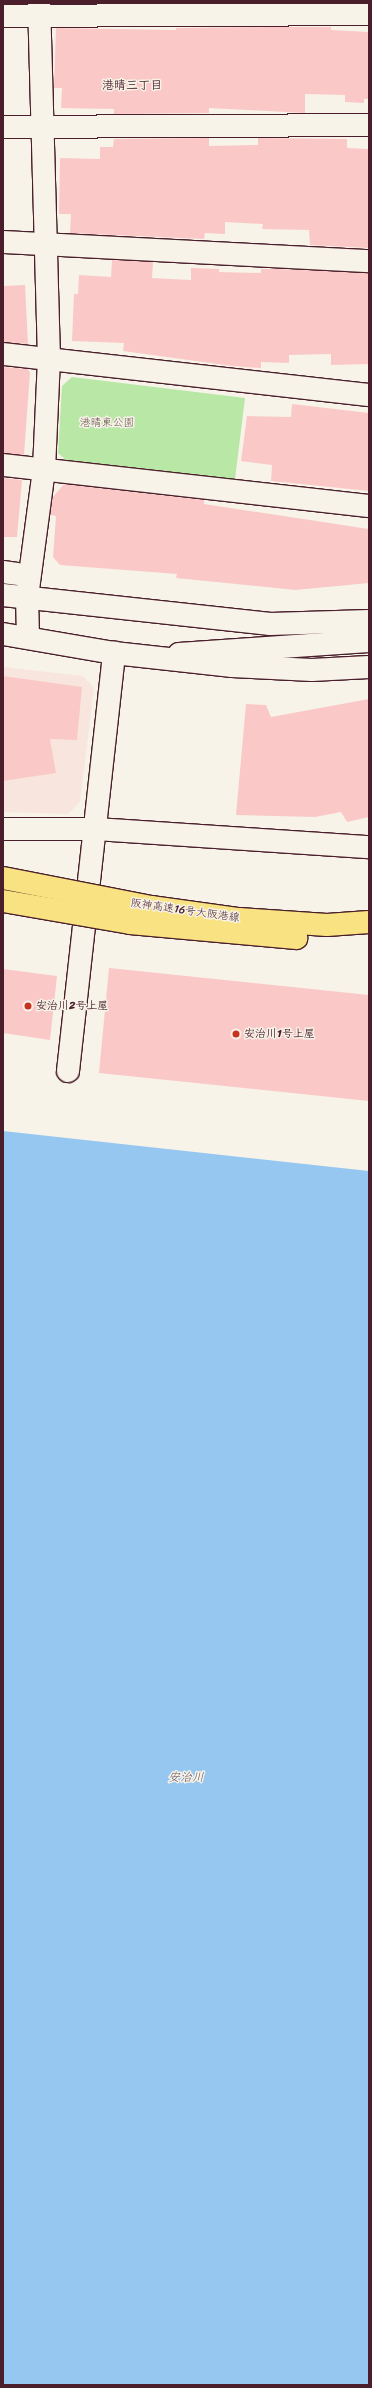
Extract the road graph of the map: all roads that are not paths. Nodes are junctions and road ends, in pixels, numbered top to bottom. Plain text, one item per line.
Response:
1 (39, 9) edge
2 (369, 14) edge
3 (3, 16) edge
4 (369, 125) edge
5 (3, 127) edge
6 (44, 127) junction
7 (3, 242) edge
8 (47, 244) junction
9 (369, 261) edge
10 (3, 354) edge
11 (50, 359) junction
12 (369, 395) edge
13 (3, 465) edge
14 (44, 469) junction
15 (369, 506) edge
16 (3, 595) edge
17 (27, 597) junction
18 (369, 621) edge
19 (3, 634) edge
20 (28, 636) junction
21 (369, 641) edge
22 (114, 653) junction
23 (142, 656) junction
24 (369, 667) edge
25 (3, 829) edge
26 (96, 829) junction
27 (369, 848) edge
28 (3, 878) edge
29 (3, 901) edge
30 (369, 922) edge
31 (369, 936) edge
32 (68, 1071) dead end

1 - 2 street
1 - 3 street
1 - 6 street
4 - 6 street
5 - 6 street
6 - 8 street
7 - 8 street
8 - 9 street
8 - 11 street
10 - 11 street
11 - 12 street
11 - 14 street
13 - 14 street
14 - 15 street
14 - 17 street
16 - 17 street
17 - 18 street
17 - 20 street
19 - 20 street
20 - 22 street
21 - 23 street
22 - 23 street
22 - 26 street
23 - 24 street
25 - 26 street
26 - 27 street
26 - 32 street
28 - 30 highway, 阪神高速16号大阪港線, bridge
29 - 31 highway, 阪神高速16号大阪港線, bridge

